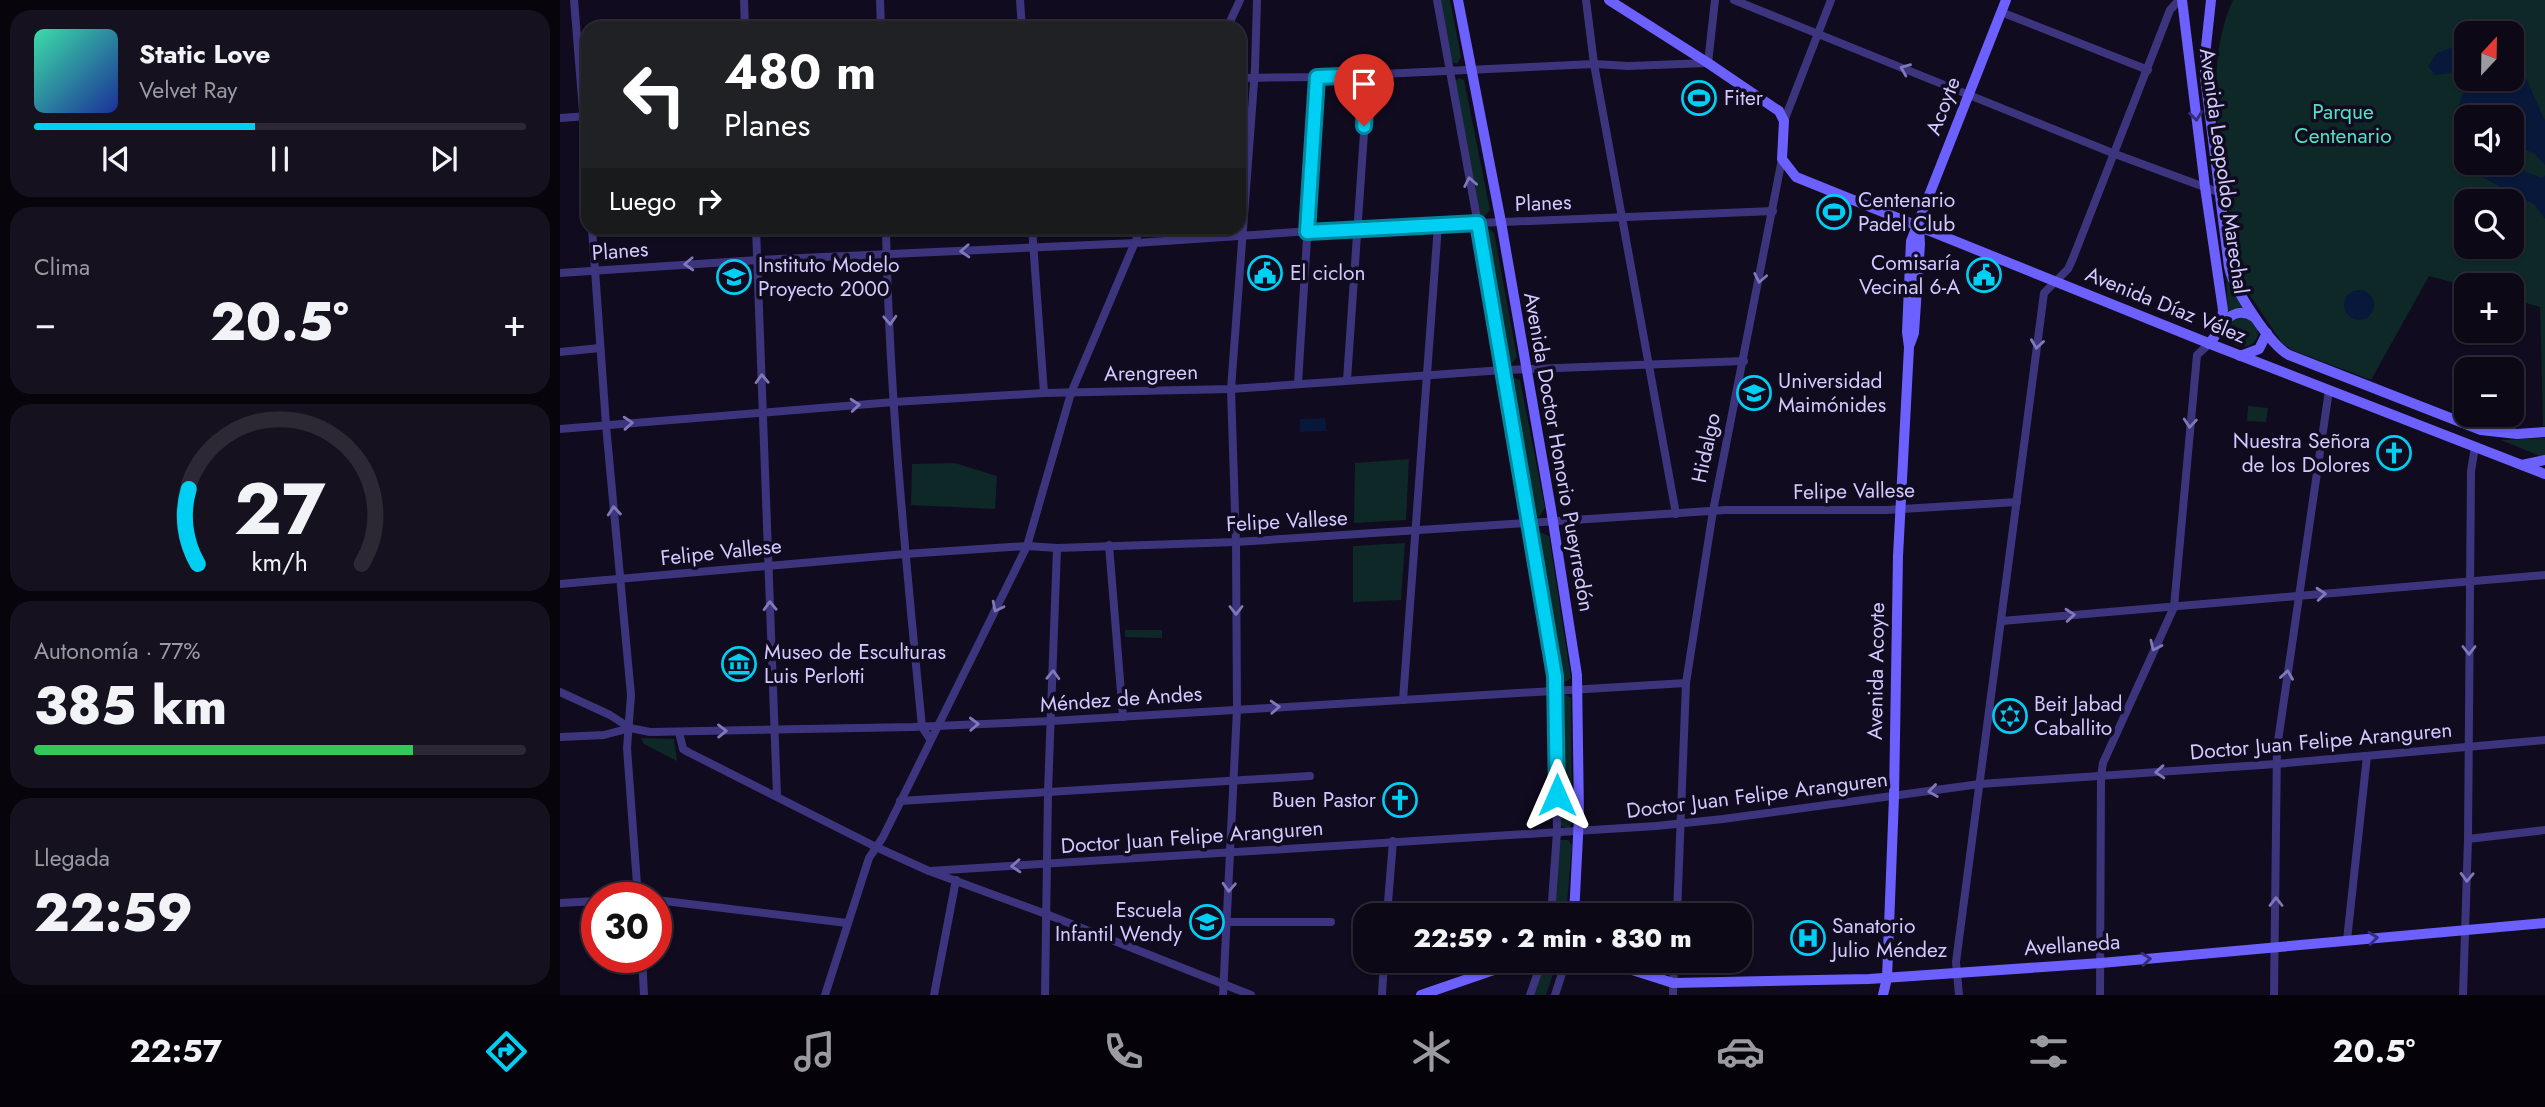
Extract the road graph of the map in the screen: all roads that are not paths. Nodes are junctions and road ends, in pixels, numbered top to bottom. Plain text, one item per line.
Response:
1 (574, 0) edge
2 (744, 0) edge
3 (880, 0) edge
4 (1020, 0) edge
5 (1240, 0) edge
6 (1257, 0) edge
7 (1437, 0) edge
8 (1458, 0) edge
9 (1586, 0) edge
10 (1609, 0) edge
11 (1715, 0) edge
12 (1734, 0) edge
13 (1830, 0) edge
14 (2006, 0) edge
15 (2180, 0) edge
16 (2211, 0) edge
17 (2001, 12) junction
18 (745, 21) edge
19 (881, 21) edge
20 (1021, 21) edge
21 (1230, 21) edge
22 (1817, 34) junction
23 (1708, 63) junction
24 (1594, 64) junction
25 (581, 68) edge
26 (1470, 70) junction
27 (2148, 70) junction
28 (1448, 71) junction
29 (1367, 75) junction
30 (1317, 77) junction
31 (1246, 78) edge
32 (1254, 78) junction
33 (1968, 95) junction
34 (581, 116) edge
35 (560, 118) edge
36 (1784, 121) junction
37 (2115, 154) junction
38 (1782, 159) junction
39 (1246, 183) edge
40 (2205, 187) junction
41 (2218, 192) junction
42 (1773, 211) junction
43 (1623, 217) junction
44 (1501, 222) junction
45 (1478, 223) junction
46 (1438, 225) junction
47 (1918, 226) junction
48 (1356, 228) junction
49 (1307, 232) junction
50 (594, 235) edge
51 (756, 235) edge
52 (886, 235) edge
53 (1032, 235) edge
54 (1138, 235) edge
55 (1242, 236) junction
56 (1135, 243) junction
57 (1033, 247) junction
58 (887, 255) junction
59 (758, 260) junction
60 (596, 269) junction
61 (560, 272) edge
62 (2056, 281) junction
63 (2259, 321) junction
64 (2223, 323) junction
65 (2267, 333) junction
66 (2209, 344) junction
67 (600, 348) junction
68 (560, 352) edge
69 (2239, 356) junction
70 (1744, 361) junction
71 (1649, 365) junction
72 (2321, 368) junction
73 (1527, 369) junction
74 (1504, 370) junction
75 (1427, 375) junction
76 (1347, 380) junction
77 (1297, 383) junction
78 (1231, 388) junction
79 (2329, 390) junction
80 (1044, 393) junction
81 (1071, 393) junction
82 (894, 402) junction
83 (763, 414) junction
84 (606, 425) junction
85 (560, 429) edge
86 (2545, 432) edge
87 (2497, 433) junction
88 (2475, 447) junction
89 (2545, 460) edge
90 (2522, 465) junction
91 (2545, 474) edge
92 (2017, 502) junction
93 (1900, 509) junction
94 (1713, 511) junction
95 (1676, 514) junction
96 (1553, 522) junction
97 (1530, 524) junction
98 (1414, 530) junction
99 (1236, 542) junction
100 (1109, 545) junction
101 (1027, 546) junction
102 (1057, 548) junction
103 (905, 554) junction
104 (768, 565) junction
105 (2545, 575) edge
106 (621, 579) junction
107 (2470, 582) junction
108 (560, 584) edge
109 (2298, 596) junction
110 (2174, 607) junction
111 (2002, 621) junction
112 (1686, 683) junction
113 (1578, 689) junction
114 (1556, 690) junction
115 (560, 692) edge
116 (1403, 699) junction
117 (1237, 709) junction
118 (1123, 717) junction
119 (1051, 721) junction
120 (937, 726) junction
121 (922, 727) junction
122 (630, 728) junction
123 (775, 731) junction
124 (679, 732) junction
125 (560, 737) edge
126 (930, 739) junction
127 (2545, 740) edge
128 (2468, 746) junction
129 (2367, 756) junction
130 (2276, 764) junction
131 (1310, 776) dead end
132 (2101, 776) junction
133 (1233, 781) junction
134 (1980, 785) junction
135 (1048, 792) junction
136 (777, 796) junction
137 (1894, 797) junction
138 (900, 801) junction
139 (1682, 823) junction
140 (2545, 830) edge
141 (1578, 831) junction
142 (1557, 832) junction
143 (2468, 839) junction
144 (1392, 841) junction
145 (876, 847) junction
146 (1231, 852) junction
147 (1047, 864) junction
148 (929, 871) junction
149 (956, 880) junction
150 (637, 882) edge
151 (581, 902) edge
152 (560, 903) edge
153 (672, 903) edge
154 (1388, 903) edge
155 (1552, 903) edge
156 (1575, 903) edge
157 (1678, 903) edge
158 (1046, 914) junction
159 (1227, 922) junction
160 (1331, 922) dead end
161 (847, 923) junction
162 (2545, 923) edge
163 (2465, 929) junction
164 (2347, 940) junction
165 (2275, 946) junction
166 (2101, 963) junction
167 (643, 973) edge
168 (1383, 973) edge
169 (1485, 973) edge
170 (1538, 973) edge
171 (1562, 973) edge
172 (1634, 973) edge
173 (1956, 973) junction
174 (1887, 978) junction
175 (1224, 984) junction
176 (1673, 989) edge
177 (644, 995) edge
178 (825, 995) edge
179 (934, 995) edge
180 (1045, 995) edge
181 (1223, 995) edge
182 (1251, 995) edge
183 (1382, 995) edge
184 (1421, 995) edge
185 (1530, 995) edge
186 (1555, 995) edge
187 (1883, 995) edge
188 (1959, 995) edge
189 (2100, 995) edge
190 (2274, 995) edge
191 (2463, 995) edge

1 - 25 street
2 - 18 street
3 - 19 street
4 - 20 street
5 - 21 street
6 - 32 street
7 - 28 street
8 - 26 main road, Avenida Doctor Honorio Pueyrredón
9 - 24 street
10 - 23 main road
11 - 23 street
12 - 22 street
13 - 22 street, Hidalgo
14 - 17 main road, Acoyte
15 - 27 street
15 -> 40 main road, Avenida Leopoldo Marechal
16 - 41 main road, Avenida Leopoldo Marechal
17 - 27 street
17 - 33 main road, Acoyte
33 -> 22 street
22 - 36 street, Hidalgo
23 - 24 street
23 - 36 main road
24 - 26 street
24 - 43 street
26 - 28 street
26 - 44 main road, Avenida Doctor Honorio Pueyrredón
27 - 37 street
28 - 29 street
45 -> 28 street
29 - 30 street
29 - 48 street
30 - 32 street
30 - 49 street
31 - 32 street
32 - 39 street
33 - 37 street
33 - 47 main road, Acoyte
34 - 35 street
36 - 38 main road, Hidalgo
37 - 40 street
37 - 62 street
38 - 42 street, Hidalgo
38 - 47 main road, Avenida Díaz Vélez
40 - 41 street
40 - 64 main road, Avenida Leopoldo Marechal
41 - 63 main road, Avenida Leopoldo Marechal
42 - 43 street, Planes
42 -> 70 street, Hidalgo
43 - 44 street, Planes
43 - 71 street
44 - 45 street, Planes
44 - 73 main road, Avenida Doctor Honorio Pueyrredón
45 - 46 street, Planes
45 - 74 street
46 - 48 street, Planes
46 - 75 street
47 - 62 main road, Avenida Díaz Vélez
47 - 93 main road, Avenida Acoyte
48 - 49 street, Planes
48 - 76 street
49 - 55 street, Planes
49 - 77 street
50 - 60 street
51 - 59 street
52 - 58 street
53 - 57 street
54 - 56 street
55 - 56 street, Planes
55 - 78 street
56 - 57 street, Planes
56 - 81 street
57 -> 58 street, Planes
57 - 80 street
58 - 59 street, Planes
58 -> 82 street
59 -> 60 street, Planes
83 -> 59 street
60 - 61 street, Planes
60 - 67 street
62 - 66 main road, Avenida Díaz Vélez
62 -> 92 street
63 - 64 main road
63 - 65 main road, Avenida Leopoldo Marechal
64 - 66 main road, Avenida Leopoldo Marechal
65 - 69 main road
65 - 72 main road, Avenida Díaz Vélez
66 - 69 main road, Avenida Díaz Vélez
66 -> 110 street
67 - 68 street
67 - 84 street
69 - 79 main road, Avenida Díaz Vélez
70 - 71 street, Arengreen
70 - 94 street, Hidalgo
71 - 73 street, Arengreen
71 - 95 street
72 - 79 main road
72 - 87 main road, Avenida Díaz Vélez
73 - 74 street, Arengreen
73 - 96 main road, Avenida Doctor Honorio Pueyrredón
74 - 75 street, Arengreen
74 - 97 street
75 - 76 street, Arengreen
75 - 98 street
76 - 77 street, Arengreen
77 - 78 street, Arengreen
78 - 81 street, Arengreen
78 - 99 street
79 - 88 main road, Avenida Díaz Vélez
79 - 109 street
80 - 81 street, Arengreen
80 - 82 street, Arengreen
81 - 101 street
83 -> 82 street, Arengreen
82 - 103 street
84 -> 83 street, Arengreen
83 - 104 street
84 - 85 street, Arengreen
106 -> 84 street
86 - 87 main road
87 - 88 main road
88 - 90 main road, Avenida Díaz Vélez
88 - 107 street
89 - 90 main road
90 - 91 main road, Avenida Díaz Vélez
92 - 93 street, Felipe Vallese
92 - 111 street
93 - 94 street, Felipe Vallese
93 - 137 main road, Avenida Acoyte
94 - 95 street, Felipe Vallese
94 - 112 street, Hidalgo
95 - 96 street, Felipe Vallese
96 - 97 street, Felipe Vallese
96 - 113 main road, Avenida Doctor Honorio Pueyrredón
97 - 98 street, Felipe Vallese
97 - 114 street
98 - 99 street, Felipe Vallese
98 - 116 street
99 - 100 street, Felipe Vallese
99 -> 117 street
100 - 102 street, Felipe Vallese
100 - 118 street
101 - 102 street, Felipe Vallese
101 - 103 street, Felipe Vallese
101 -> 120 street
119 -> 102 street
103 - 104 street, Felipe Vallese
103 - 121 street
104 - 106 street, Felipe Vallese
123 -> 104 street
105 - 107 street
106 - 108 street, Felipe Vallese
106 - 122 street
109 -> 107 street
107 -> 128 street
109 - 110 street
130 -> 109 street
111 -> 110 street
110 -> 132 street
111 - 134 street
112 - 113 street, Méndez de Andes
112 - 139 street, Hidalgo
113 - 114 street, Méndez de Andes
113 - 141 main road, Avenida Doctor Honorio Pueyrredón
114 - 116 street, Méndez de Andes
114 - 142 street
115 - 122 street
117 -> 116 street, Méndez de Andes
117 - 118 street, Méndez de Andes
117 - 133 street
118 - 119 street, Méndez de Andes
120 -> 119 street, Méndez de Andes
119 - 135 street
120 - 121 street, Méndez de Andes
120 - 126 street
121 - 123 street, Méndez de Andes
121 - 126 street
122 - 124 street, Méndez de Andes
122 - 125 street, Méndez de Andes
122 - 150 street
124 -> 123 street, Méndez de Andes
123 - 136 street
124 - 136 street
126 - 138 street
127 - 128 street, Doctor Juan Felipe Aranguren
128 - 129 street, Doctor Juan Felipe Aranguren
128 - 143 street
129 - 130 street, Doctor Juan Felipe Aranguren
129 - 164 street
130 -> 132 street, Doctor Juan Felipe Aranguren
165 -> 130 street
131 - 133 street
132 - 134 street, Doctor Juan Felipe Aranguren
132 - 166 street
133 - 135 street
133 - 146 street
134 -> 137 street, Doctor Juan Felipe Aranguren
134 - 173 street
135 - 138 street
135 - 147 street
136 - 145 street
137 - 139 street, Doctor Juan Felipe Aranguren
137 - 174 main road, Avenida Acoyte
138 - 145 street
139 - 141 street, Doctor Juan Felipe Aranguren
139 - 157 street, Hidalgo
140 - 143 street
141 - 142 street, Doctor Juan Felipe Aranguren
141 - 156 main road, Avenida Doctor Honorio Pueyrredón
142 - 144 street, Doctor Juan Felipe Aranguren
142 - 155 street
143 -> 163 street
144 - 146 street, Doctor Juan Felipe Aranguren
144 - 154 street
145 - 148 street
145 - 161 street
146 - 147 street, Doctor Juan Felipe Aranguren
146 -> 159 street
147 -> 148 street, Doctor Juan Felipe Aranguren
147 - 158 street
148 - 149 street
149 - 158 street
149 - 179 street
151 - 152 street
153 - 161 street
158 - 175 street
158 - 180 street
159 - 160 street
159 - 175 street
161 - 178 street
162 - 163 main road, Avellaneda
164 -> 163 main road, Avellaneda
163 - 191 street
164 - 165 main road, Avellaneda
166 -> 165 main road, Avellaneda
165 - 190 street
166 - 173 main road, Avellaneda
166 - 189 street
167 - 177 street
168 - 183 street
169 - 184 main road
170 - 185 street
171 - 186 street
172 - 176 main road, Avellaneda
173 - 174 main road, Avellaneda
173 - 188 street
174 - 176 main road, Avellaneda
174 - 187 main road, Avenida Acoyte
175 - 181 street
175 - 182 street

